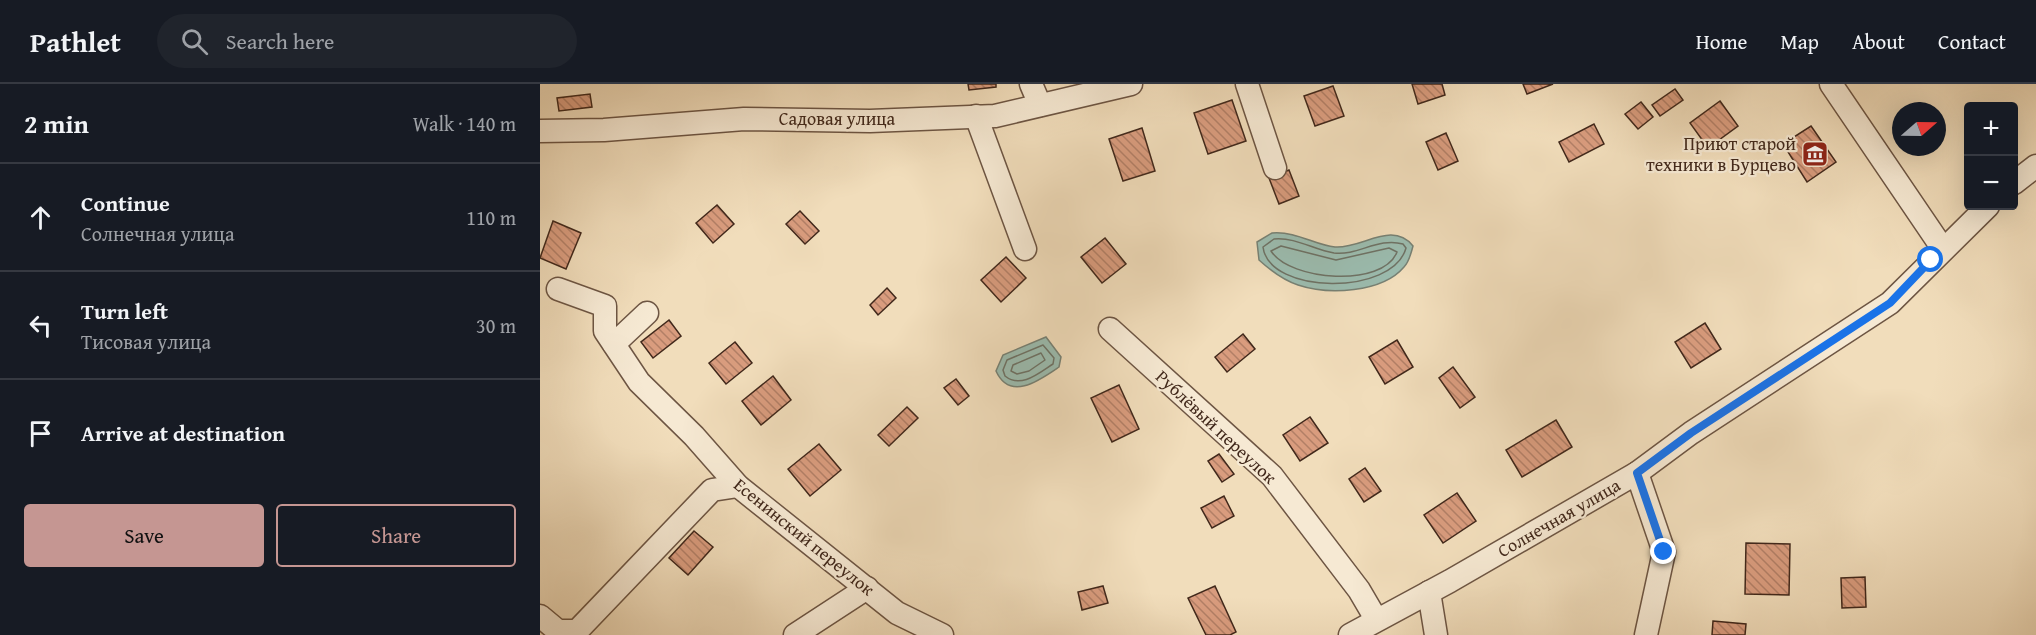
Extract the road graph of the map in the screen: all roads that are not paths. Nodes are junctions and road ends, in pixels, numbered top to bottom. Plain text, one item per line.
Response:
1 (1031, 84) edge
2 (1131, 84) edge
3 (1247, 84) edge
4 (1831, 84) edge
5 (1040, 105) junction
6 (976, 116) junction
7 (540, 131) edge
8 (2036, 166) edge
9 (1275, 168) dead end
10 (2018, 179) edge
11 (1984, 210) edge
12 (1024, 249) dead end
13 (1943, 249) junction
14 (558, 289) dead end
15 (646, 313) dead end
16 (1110, 329) dead end
17 (614, 345) junction
18 (1637, 473) junction
19 (738, 486) junction
20 (867, 588) junction
21 (1429, 592) junction
22 (540, 616) edge
23 (1376, 619) junction
24 (795, 635) edge
25 (942, 635) edge
26 (1350, 635) edge
27 (1436, 635) edge
28 (1646, 635) edge

1 - 5 street
2 - 5 street, Садовая улица
3 - 9 street
4 - 13 street
5 - 6 street, Садовая улица
6 - 7 street, Садовая улица
6 - 12 street
8 - 10 street
11 - 13 street, Солнечная улица
13 - 18 street, Солнечная улица
14 - 17 street, Есенинский переулок
15 - 17 street
16 - 23 street, Рублёвый переулок
17 - 19 street, Есенинский переулок
18 - 21 street, Солнечная улица
18 - 28 street
19 - 20 street, Есенинский переулок
19 - 22 street
20 - 24 street
20 - 25 street, Есенинский переулок
21 - 23 street, Солнечная улица
21 - 27 street
23 - 26 street, Солнечная улица

